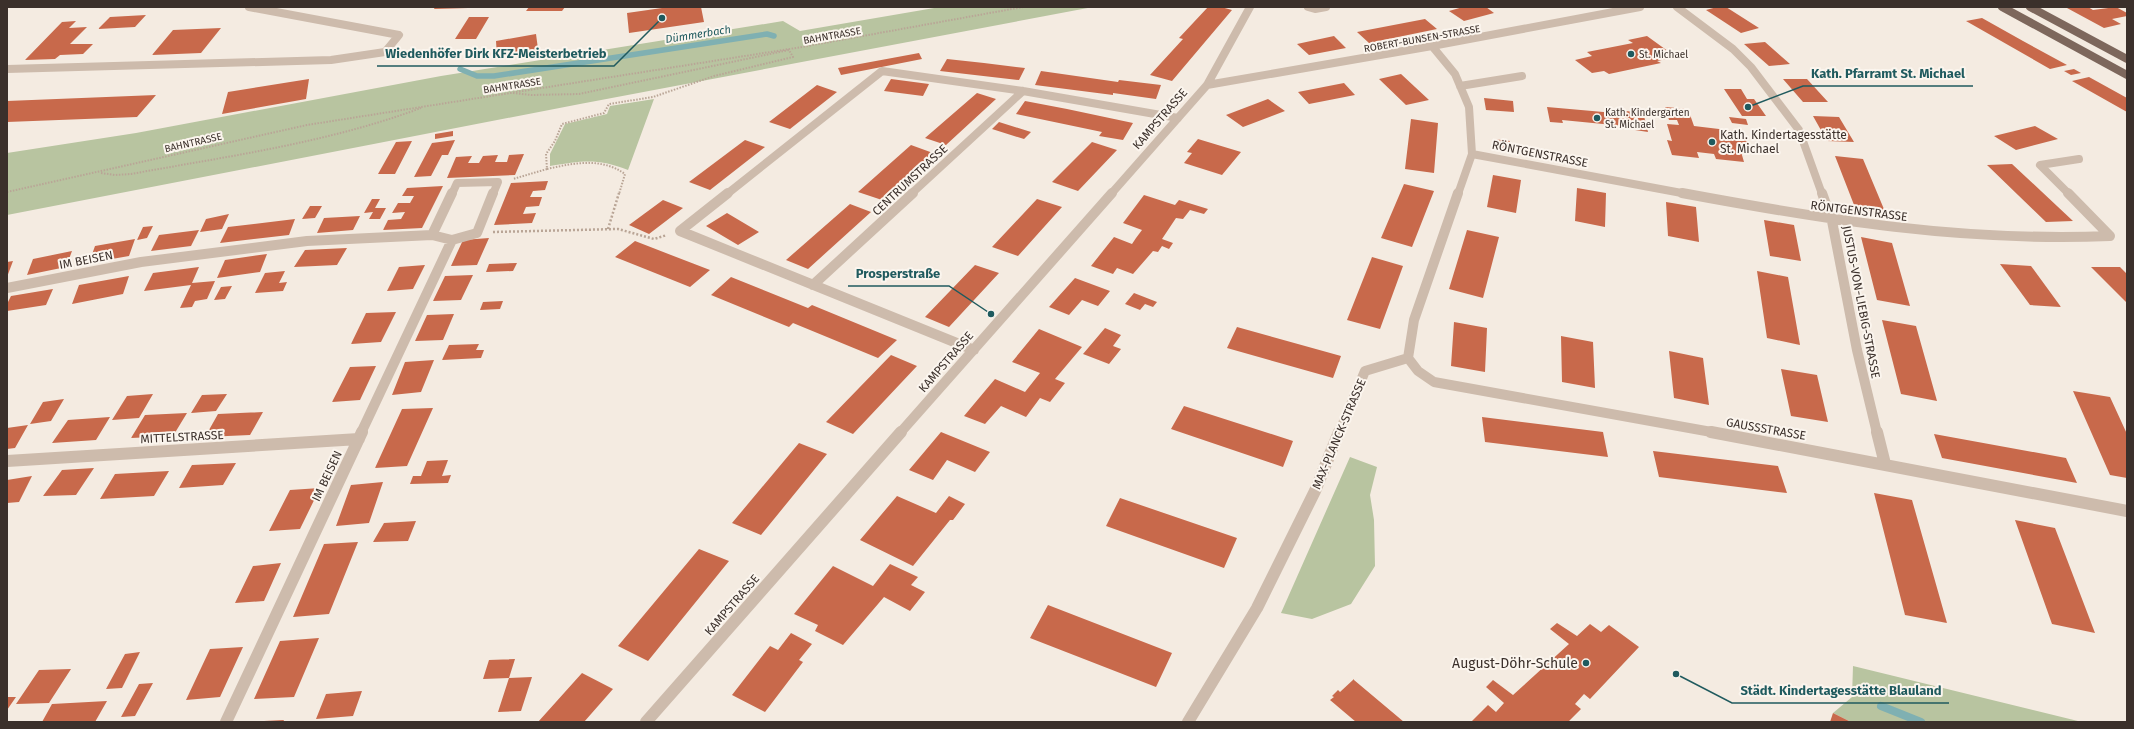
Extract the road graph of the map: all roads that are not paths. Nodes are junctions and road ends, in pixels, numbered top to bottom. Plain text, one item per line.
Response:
1 (249, 7) edge
2 (1250, 7) edge
3 (1308, 7) edge
4 (1326, 7) edge
5 (1640, 7) edge
6 (1677, 7) edge
7 (2002, 7) edge
8 (2030, 7) edge
9 (1432, 46) junction
10 (2127, 59) edge
11 (7, 69) edge
12 (2127, 75) edge
13 (1522, 76) dead end
14 (1207, 85) junction
15 (1460, 86) junction
16 (1022, 91) junction
17 (1178, 118) junction
18 (1472, 154) junction
19 (2079, 159) dead end
20 (1832, 221) junction
21 (432, 235) junction
22 (452, 240) junction
23 (814, 286) junction
24 (7, 288) edge
25 (974, 350) junction
26 (1408, 358) junction
27 (359, 439) junction
28 (7, 461) edge
29 (1885, 464) junction
30 (2127, 511) edge
31 (226, 722) edge
32 (646, 722) edge
33 (1188, 722) edge

1 - 11 street
2 - 14 street, KAMPSTRASSE
3 - 4 street
5 - 9 street, ROBERT-BUNSEN-STRASSE
6 - 20 street, JUSTUS-VON-LIEBIG-STRASSE
7 - 12 main road
8 - 10 main road
9 - 14 street, ROBERT-BUNSEN-STRASSE
9 - 15 street
13 - 15 street
14 - 17 street, KAMPSTRASSE
15 - 18 street
16 - 17 street
16 - 23 street, CENTRUMSTRASSE
16 - 23 street
17 - 25 street, KAMPSTRASSE
18 - 20 street, RÖNTGENSTRASSE
18 - 26 street
19 - 20 street, RÖNTGENSTRASSE
20 - 29 street, JUSTUS-VON-LIEBIG-STRASSE
21 - 22 street, IM BEISEN
21 - 22 street, IM BEISEN
21 - 24 street, IM BEISEN
22 - 27 street, IM BEISEN
23 - 25 street
25 - 32 street, KAMPSTRASSE
26 - 29 street, GAUSSSTRASSE
26 - 33 street, MAX-PLANCK-STRASSE
27 - 28 street, MITTELSTRASSE
27 - 31 street, IM BEISEN
29 - 30 street, GAUSSSTRASSE

